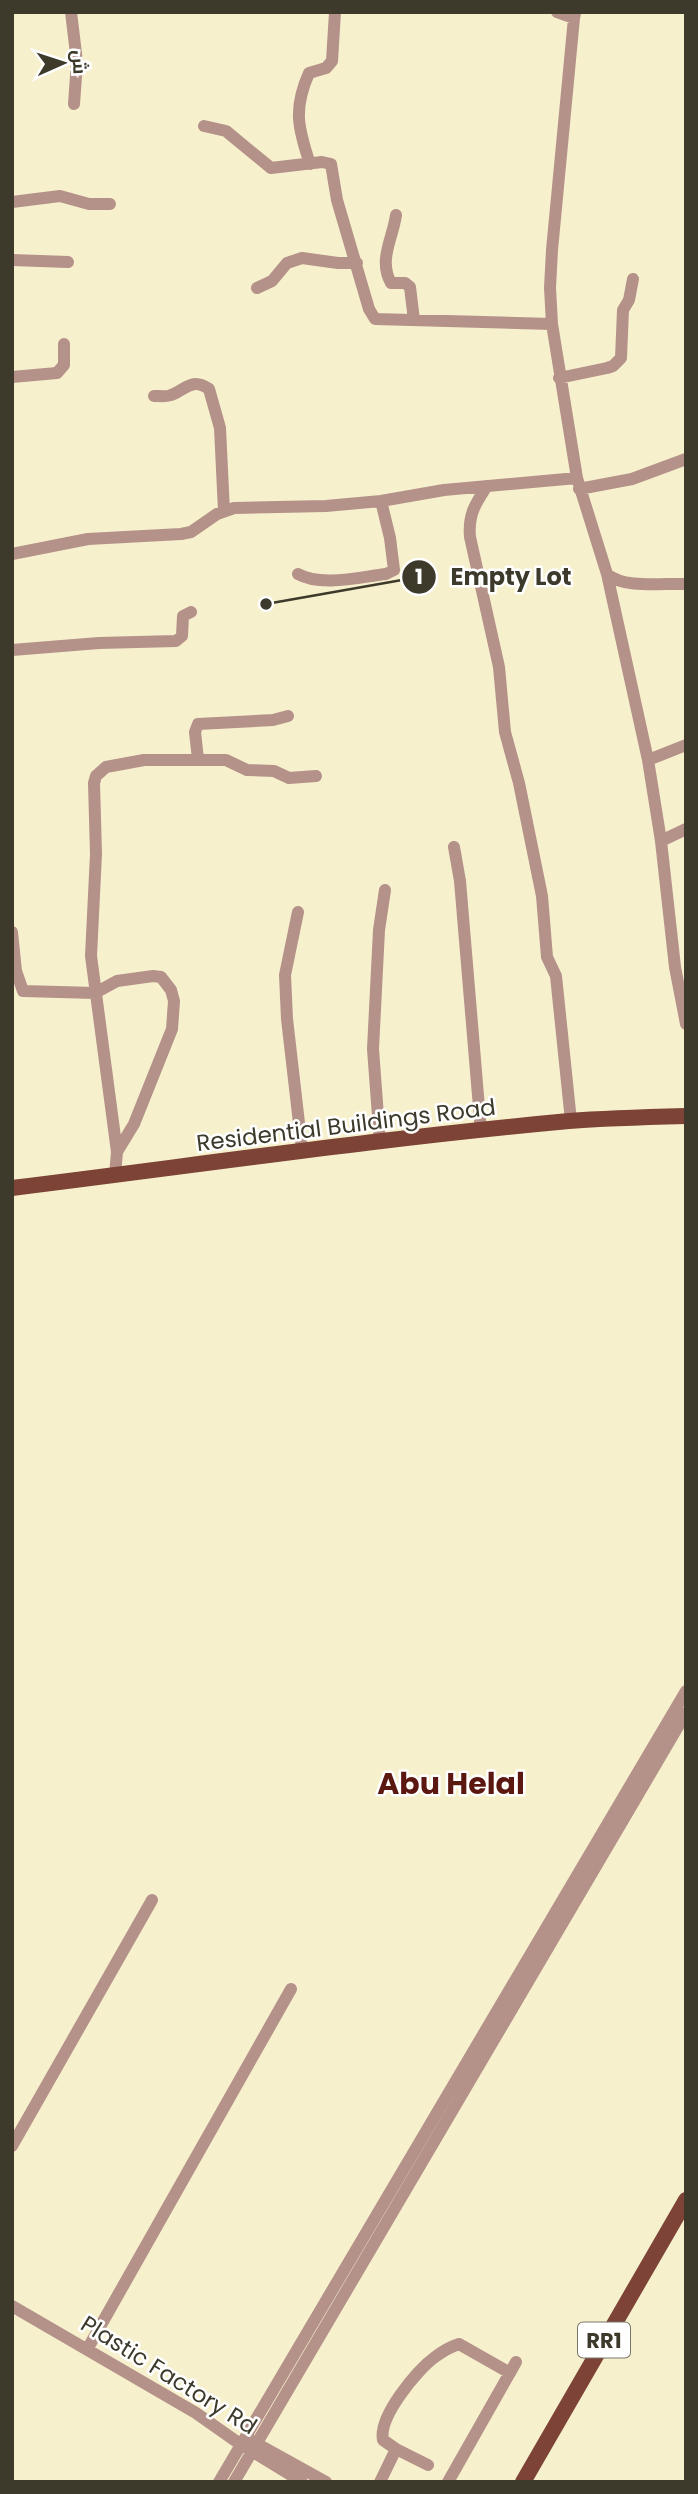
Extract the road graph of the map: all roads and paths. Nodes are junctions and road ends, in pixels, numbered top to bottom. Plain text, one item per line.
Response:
1 (71, 12) edge
2 (335, 12) edge
3 (557, 12) edge
4 (574, 15) edge
5 (74, 104) dead end
6 (204, 126) dead end
7 (310, 164) junction
8 (12, 202) edge
9 (110, 204) dead end
10 (396, 215) dead end
11 (12, 260) edge
12 (68, 262) dead end
13 (357, 263) junction
14 (634, 279) dead end
15 (257, 288) dead end
16 (414, 320) junction
17 (552, 324) junction
18 (64, 344) dead end
19 (12, 377) edge
20 (559, 378) junction
21 (154, 396) dead end
22 (686, 459) edge
23 (578, 484) junction
24 (487, 486) junction
25 (381, 501) junction
26 (224, 511) junction
27 (12, 554) edge
28 (298, 574) dead end
29 (607, 574) junction
30 (686, 584) edge
31 (191, 612) dead end
32 (12, 650) edge
33 (288, 716) dead end
34 (686, 745) edge
35 (198, 759) junction
36 (648, 760) junction
37 (316, 776) dead end
38 (686, 829) edge
39 (661, 841) junction
40 (454, 847) dead end
41 (385, 890) dead end
42 (298, 912) dead end
43 (12, 932) edge
44 (680, 966) edge
45 (95, 993) junction
46 (686, 1024) edge
47 (686, 1116) edge
48 (571, 1121) junction
49 (481, 1131) junction
50 (380, 1143) junction
51 (302, 1149) junction
52 (117, 1152) junction
53 (115, 1175) junction
54 (12, 1188) edge
55 (686, 1691) edge
56 (686, 1713) edge
57 (152, 1900) dead end
58 (291, 1989) dead end
59 (12, 2146) edge
60 (686, 2200) edge
61 (12, 2306) edge
62 (88, 2348) junction
63 (248, 2444) junction
64 (396, 2449) junction
65 (428, 2465) dead end
66 (219, 2482) edge
67 (233, 2482) edge
68 (302, 2482) edge
69 (326, 2482) edge
70 (380, 2482) edge
71 (448, 2482) edge
72 (523, 2482) edge

1 - 5 street
2 - 7 street
3 - 4 street
4 - 17 street
6 - 7 street
7 - 13 street
8 - 9 street
10 - 16 street
11 - 12 street
13 - 15 street
13 - 16 street
14 - 20 street
16 - 17 street
17 - 20 street
18 - 19 street
20 - 23 street
21 - 26 street
22 - 23 street
23 - 24 street
23 - 29 street
24 - 25 street
24 - 48 street
25 - 26 street
25 - 28 street
26 - 27 street
29 - 30 street
29 - 36 street
31 - 32 street
33 - 35 street
34 - 36 street
35 - 37 street
35 - 45 street
36 - 39 street
38 - 39 street
39 - 44 street
40 - 49 street
41 - 50 street
42 - 51 street
43 - 45 street
44 - 46 street
45 - 52 street
45 - 52 street
47 - 48 main road, Residential Buildings Road
48 - 49 main road, Residential Buildings Road
49 - 50 main road, Residential Buildings Road
50 - 51 main road, Residential Buildings Road
51 - 53 main road, Residential Buildings Road
52 - 53 street
53 - 54 main road, Residential Buildings Road
55 - 63 street
56 - 63 street
57 - 59 street
58 - 62 street
60 - 72 main road, RR1
61 - 62 street, Plastic Factory Rd
62 - 63 street, Plastic Factory Rd
63 - 66 street
63 - 67 street
63 - 68 street, Plastic Factory Rd
63 - 69 street, Plastic Factory Rd
64 - 65 street
64 - 70 street
64 - 71 street

